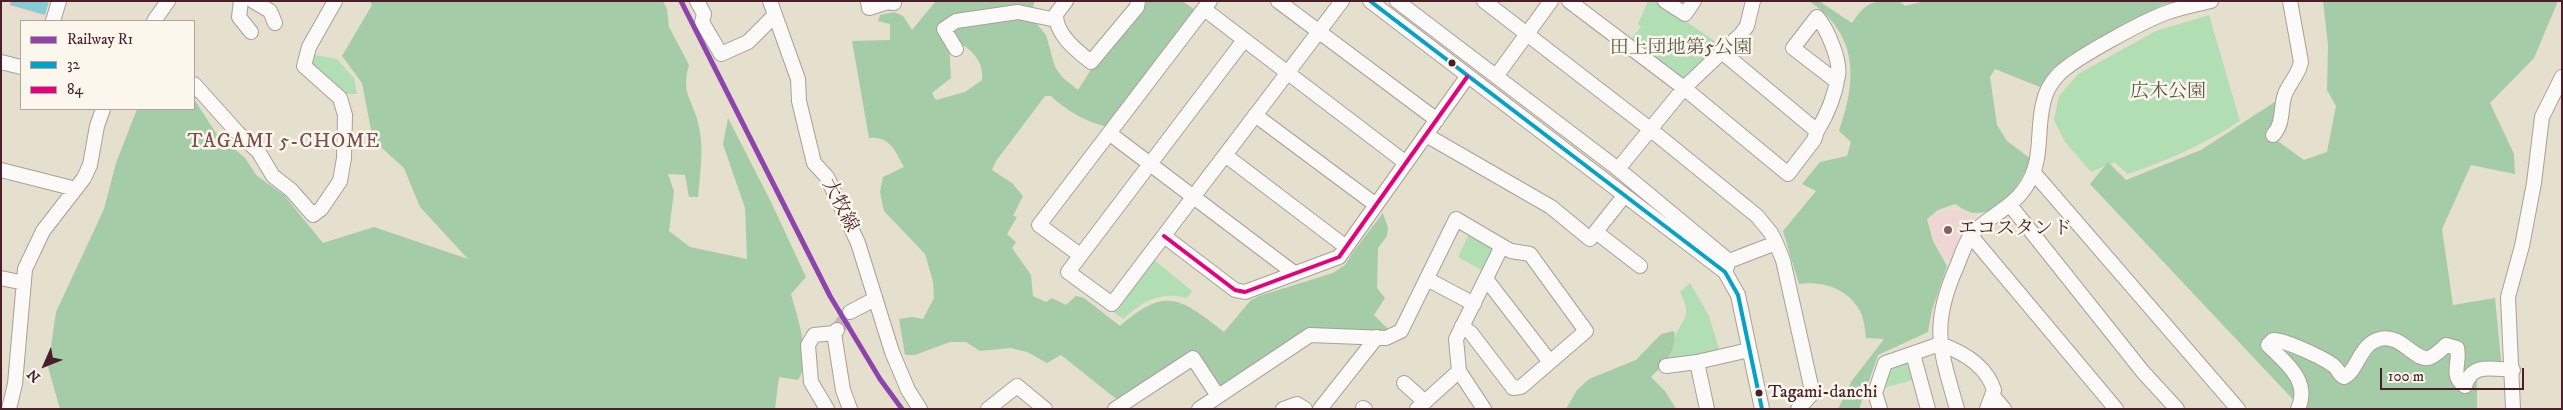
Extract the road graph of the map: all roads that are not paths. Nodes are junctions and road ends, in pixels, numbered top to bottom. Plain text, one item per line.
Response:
1 (59, 1) edge
2 (168, 1) edge
3 (241, 1) edge
4 (253, 1) edge
5 (335, 1) edge
6 (697, 1) edge
7 (770, 1) edge
8 (868, 1) edge
9 (1066, 1) edge
10 (1138, 1) edge
11 (1278, 1) edge
12 (1342, 1) edge
13 (1370, 1) edge
14 (1398, 1) edge
15 (1484, 1) edge
16 (1551, 1) edge
17 (1570, 1) edge
18 (1665, 1) edge
19 (1694, 1) edge
20 (1753, 1) edge
21 (2211, 1) edge
22 (2290, 1) edge
23 (894, 3) dead end
24 (1207, 5) edge
25 (774, 16) junction
26 (53, 20) edge
27 (155, 20) edge
28 (1056, 20) junction
29 (275, 23) dead end
30 (251, 32) dead end
31 (1319, 32) junction
32 (1528, 34) junction
33 (1244, 40) junction
34 (956, 49) dead end
35 (1722, 52) junction
36 (1, 62) edge
37 (20, 67) edge
38 (1287, 74) junction
39 (1497, 75) junction
40 (1467, 77) junction
41 (2562, 77) edge
42 (1836, 81) dead end
43 (195, 85) edge
44 (1684, 88) junction
45 (103, 110) edge
46 (1256, 115) junction
47 (1437, 120) junction
48 (1650, 129) junction
49 (1817, 131) junction
50 (1109, 133) junction
51 (1426, 135) junction
52 (2273, 135) dead end
53 (1225, 155) junction
54 (1150, 164) junction
55 (1406, 164) junction
56 (1, 170) edge
57 (1618, 170) junction
58 (2034, 173) junction
59 (76, 190) junction
60 (1624, 196) junction
61 (1194, 197) junction
62 (1376, 205) junction
63 (2010, 205) junction
64 (1596, 232) junction
65 (1164, 236) junction
66 (1971, 236) junction
67 (1776, 243) junction
68 (1502, 246) junction
69 (1346, 248) junction
70 (1080, 255) junction
71 (1640, 266) dead end
72 (1727, 267) junction
73 (1294, 273) junction
74 (1, 278) edge
75 (1427, 279) junction
76 (1486, 279) junction
77 (24, 283) junction
78 (875, 299) junction
79 (1474, 304) junction
80 (850, 312) tunnel mouth
81 (1462, 326) junction
82 (1377, 337) junction
83 (1940, 344) junction
84 (1749, 350) junction
85 (1913, 354) junction
86 (1550, 362) junction
87 (1697, 362) junction
88 (1666, 366) dead end
89 (2513, 370) junction
90 (1459, 371) junction
91 (1404, 383) dead end
92 (1218, 396) junction
93 (1990, 402) edge
94 (1423, 406) edge
95 (1118, 408) edge
96 (9, 409) edge
97 (827, 409) edge
98 (850, 409) edge
99 (920, 409) edge
100 (988, 409) edge
101 (1045, 409) edge
102 (1199, 409) edge
103 (1283, 409) edge
104 (1305, 409) edge
105 (1320, 409) edge
106 (1484, 409) edge
107 (1707, 409) edge
108 (1762, 409) edge
109 (1798, 409) edge
110 (1880, 409) edge
111 (1928, 409) edge
112 (1957, 409) edge
113 (2004, 409) edge
114 (2116, 409) edge
115 (2177, 409) edge
116 (2238, 409) edge
117 (2298, 409) edge
118 (2513, 409) edge

1 - 26 street
2 - 27 street
3 - 30 street
4 - 29 street
5 - 43 street
6 - 25 street
7 - 25 street, 大牧線
8 - 23 street
9 - 28 street
10 - 28 street
11 - 31 street
12 - 31 street
13 - 40 street
14 - 39 street
15 - 32 street
16 - 32 street
17 - 44 street
18 - 19 street
20 - 35 street
21 - 58 street
22 - 52 street
24 - 33 street
24 - 50 street
25 - 78 street, 大牧線
28 - 34 street
31 - 38 street
31 - 47 street
32 - 39 street
32 - 48 street
33 - 38 street
33 - 54 street
35 - 44 street
35 - 49 street
36 - 37 street
38 - 46 street
38 - 55 street
39 - 57 street
40 - 47 street
40 - 60 street
41 - 89 street
42 - 49 street
44 - 48 street
44 - 49 street
45 - 59 street
46 - 53 street
46 - 62 street
47 - 51 street
48 - 57 street
48 - 67 street
50 - 54 street
50 - 70 street
51 - 55 street
51 - 64 street
53 - 61 street
53 - 69 street
54 - 61 street
54 - 70 street
55 - 62 street
56 - 59 street
57 - 72 street
58 - 63 street
58 - 116 street
59 - 77 street
60 - 64 street
60 - 72 street
61 - 65 street
61 - 73 street
62 - 69 street
63 - 66 street
63 - 115 street
64 - 71 street
65 - 70 street
65 - 73 street
66 - 83 street
66 - 114 street
67 - 72 street
67 - 109 street
68 - 75 street
68 - 76 street
68 - 86 street
69 - 73 street
72 - 84 street
74 - 77 street
75 - 79 street
75 - 82 street
76 - 79 street
76 - 86 street
77 - 96 street
78 - 80 street
78 - 99 street, 大牧線
79 - 81 street
81 - 86 street
81 - 90 street
82 - 92 street
82 - 105 street
83 - 85 street
83 - 93 street
83 - 112 street
84 - 87 street
84 - 108 street
85 - 110 street
85 - 111 street
87 - 88 street
87 - 107 street
89 - 117 street
89 - 118 street
90 - 94 street
90 - 106 street
91 - 94 street
92 - 95 street
92 - 102 street
93 - 113 street
97 - 98 street
100 - 101 street
103 - 104 street

